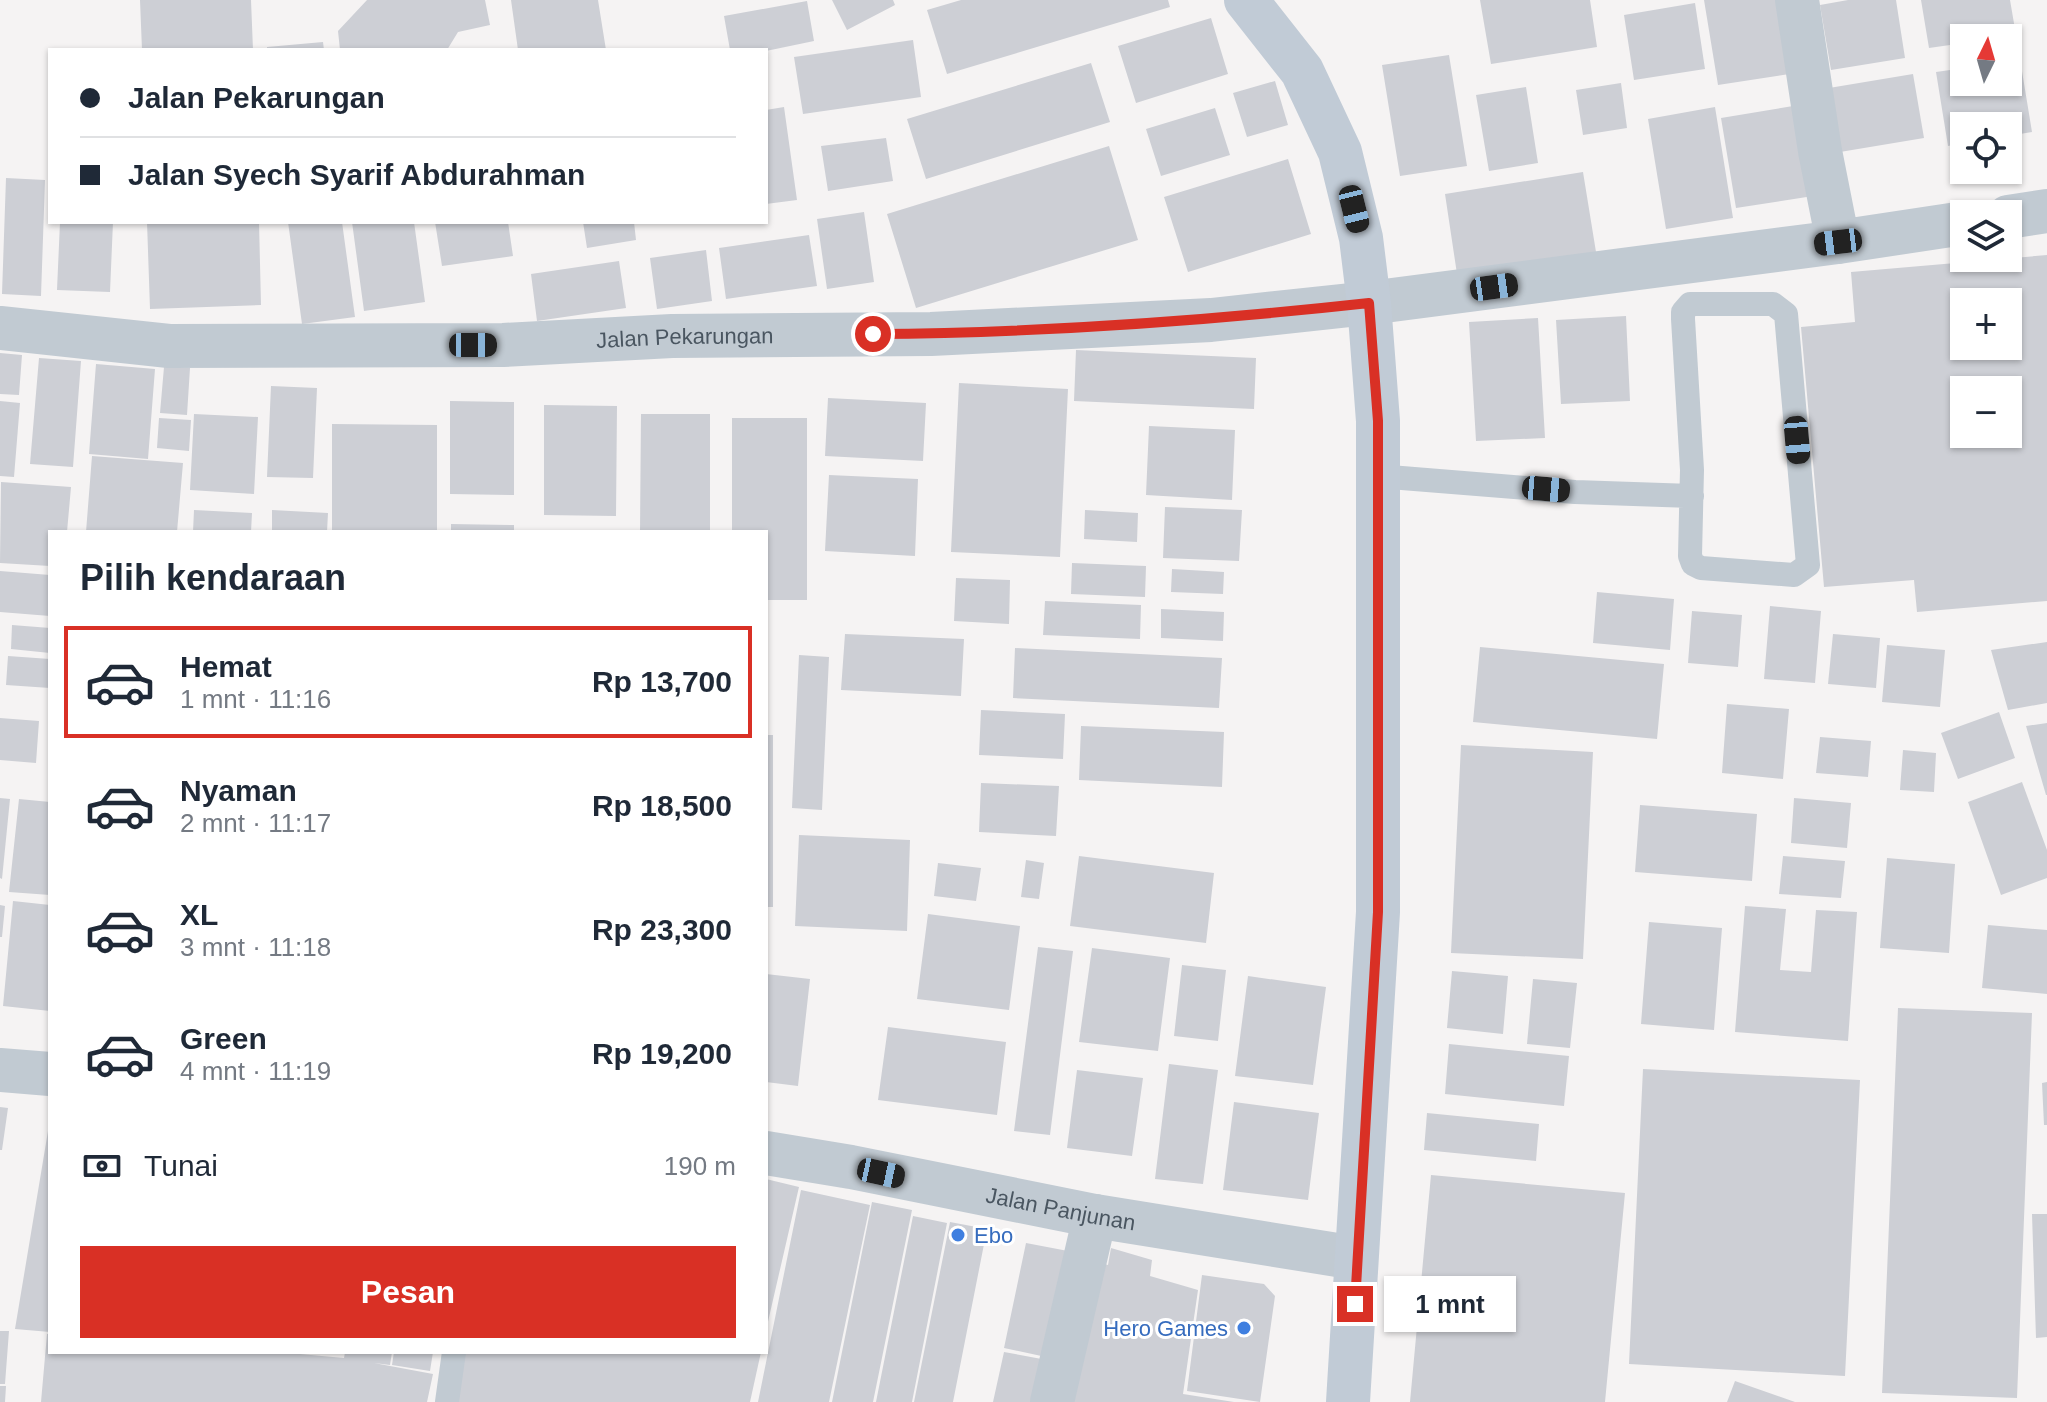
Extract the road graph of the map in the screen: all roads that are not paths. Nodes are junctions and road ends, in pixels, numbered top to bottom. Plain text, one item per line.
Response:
1 (1246, 0) edge
2 (1797, 0) edge
3 (2047, 211) edge
4 (2022, 215) edge
5 (1950, 225) edge
6 (1838, 242) junction
7 (1369, 303) junction
8 (0, 328) edge
9 (1377, 476) junction
10 (1692, 496) junction
11 (0, 1070) edge
12 (48, 1074) edge
13 (768, 1153) edge
14 (1095, 1216) junction
15 (1356, 1258) junction
16 (454, 1354) edge
17 (447, 1402) edge
18 (1052, 1402) edge
19 (1348, 1402) edge

1 - 7 main road
2 - 6 street
3 - 4 street
5 - 6 street, Jalan Pekarungan
6 - 7 street, Jalan Pekarungan
7 - 8 street, Jalan Pekarungan
7 - 9 main road
9 - 10 lane
9 - 15 main road
10 - 10 lane
11 - 12 street
13 - 14 street, Jalan Panjunan
14 - 15 street, Jalan Panjunan
14 - 18 street
15 - 19 main road
16 - 17 lane

